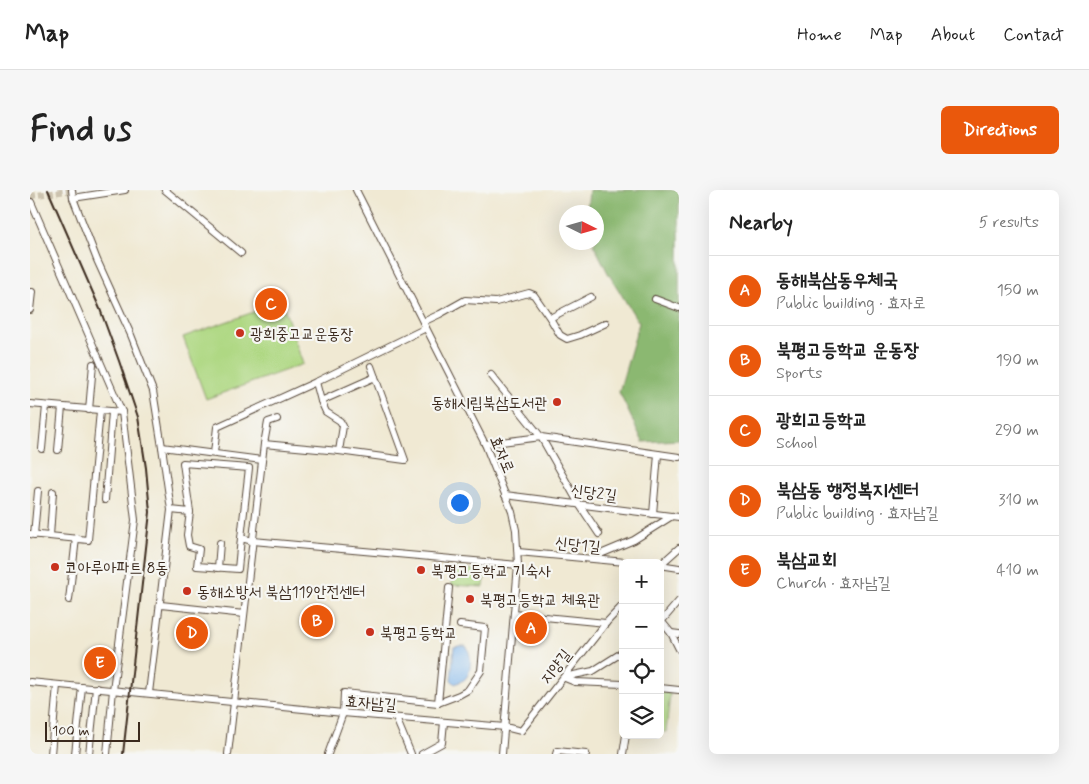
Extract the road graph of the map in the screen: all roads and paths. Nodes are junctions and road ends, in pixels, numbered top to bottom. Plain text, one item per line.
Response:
1 (72, 190) edge
2 (125, 190) edge
3 (165, 190) edge
4 (356, 190) edge
5 (30, 194) edge
6 (73, 198) junction
7 (31, 202) edge
8 (241, 253) dead end
9 (30, 292) edge
10 (590, 297) dead end
11 (655, 299) dead end
12 (679, 308) edge
13 (30, 310) edge
14 (550, 318) junction
15 (606, 323) dead end
16 (425, 325) junction
17 (93, 364) dead end
18 (371, 366) dead end
19 (491, 375) dead end
20 (375, 377) junction
21 (316, 382) junction
22 (321, 401) junction
23 (30, 404) edge
24 (46, 406) junction
25 (62, 407) junction
26 (89, 410) junction
27 (100, 411) junction
28 (112, 412) junction
29 (122, 412) junction
30 (277, 419) dead end
31 (541, 437) junction
32 (264, 444) junction
33 (485, 444) junction
34 (162, 447) junction
35 (42, 450) dead end
36 (58, 450) dead end
37 (339, 451) junction
38 (214, 453) junction
39 (658, 454) junction
40 (679, 457) edge
41 (262, 460) junction
42 (38, 491) dead end
43 (53, 492) dead end
44 (506, 495) junction
45 (105, 500) dead end
46 (578, 504) junction
47 (171, 510) junction
48 (190, 512) junction
49 (653, 514) junction
50 (675, 516) edge
51 (32, 534) edge
52 (599, 534) dead end
53 (50, 536) junction
54 (76, 538) junction
55 (241, 538) junction
56 (253, 541) junction
57 (220, 543) dead end
58 (679, 548) edge
59 (518, 552) junction
60 (589, 559) junction
61 (664, 561) edge
62 (619, 562) edge
63 (518, 565) junction
64 (664, 566) edge
65 (218, 568) junction
66 (679, 568) edge
67 (449, 588) dead end
68 (69, 600) dead end
69 (679, 601) edge
70 (161, 606) junction
71 (619, 609) edge
72 (244, 614) junction
73 (514, 614) junction
74 (664, 618) edge
75 (606, 623) junction
76 (664, 625) edge
77 (460, 626) dead end
78 (671, 633) junction
79 (679, 634) edge
80 (679, 649) edge
81 (619, 655) edge
82 (564, 677) junction
83 (30, 682) edge
84 (57, 684) junction
85 (619, 684) edge
86 (82, 687) junction
87 (96, 688) junction
88 (664, 688) edge
89 (114, 690) junction
90 (679, 690) edge
91 (149, 694) junction
92 (235, 702) junction
93 (438, 702) junction
94 (343, 713) junction
95 (396, 718) junction
96 (444, 722) junction
97 (505, 727) junction
98 (625, 739) edge
99 (51, 754) edge
100 (75, 754) edge
101 (89, 754) edge
102 (108, 754) edge
103 (228, 754) edge
104 (328, 754) edge
105 (410, 754) edge
106 (422, 754) edge
107 (502, 754) edge
108 (556, 754) edge
109 (586, 754) edge
110 (623, 754) edge

1 - 6 street
2 - 6 street
3 - 8 street
4 - 16 street, 효자로
5 - 7 street
6 - 34 street
7 - 29 street
9 - 13 street
10 - 14 street
11 - 12 street
14 - 15 street
14 - 16 street
16 - 21 street
16 - 33 street, 효자로
17 - 26 street
18 - 20 street
19 - 31 street
20 - 22 street
20 - 37 street
21 - 22 street
21 - 38 street
22 - 37 street
23 - 24 street
24 - 25 street
24 - 35 street
25 - 26 street
25 - 36 street
26 - 27 street
27 - 28 street
27 - 54 street
28 - 29 street
28 - 45 street
29 - 89 street
30 - 32 street
31 - 33 street
31 - 39 street
31 - 46 street
32 - 37 street
32 - 41 street
33 - 44 street, 효자로
34 - 38 street
34 - 47 street
38 - 41 street
39 - 40 street
39 - 49 street
41 - 56 street
42 - 51 street
43 - 53 street
44 - 46 street, 신당2길
44 - 59 street, 효자로
46 - 49 street, 신당2길
46 - 52 street
47 - 48 street
47 - 70 street
48 - 55 street
48 - 65 street
49 - 50 street, 신당2길
50 - 60 street
51 - 53 street
53 - 54 street
54 - 68 street
55 - 56 street
55 - 65 street
56 - 63 street
56 - 72 street
57 - 65 street
58 - 61 street
59 - 60 street, 신당1길
59 - 63 street, 효자로
60 - 62 street, 신당1길
63 - 73 street, 효자로
64 - 66 street
67 - 93 street
69 - 74 street
70 - 72 street
70 - 91 street
71 - 75 street, 지양길
72 - 92 street
73 - 75 street
73 - 97 street, 효자로
75 - 82 street, 지양길
76 - 78 street
77 - 93 street
78 - 79 street
78 - 80 street
81 - 82 street
82 - 85 street
82 - 97 street, 지양길
83 - 84 street, 효자남길
84 - 86 street, 효자남길
84 - 99 street
86 - 87 street, 효자남길
86 - 100 street
87 - 89 street, 효자남길
87 - 101 street
88 - 90 street
89 - 91 street, 효자남길
89 - 102 street
91 - 92 street, 효자남길
92 - 94 street, 효자남길
92 - 103 street
93 - 94 street
94 - 95 street, 효자남길
94 - 104 street
95 - 96 street, 효자남길
95 - 105 street
96 - 97 street, 효자남길
96 - 106 street
97 - 107 street, 효자로
98 - 110 street
108 - 109 street

